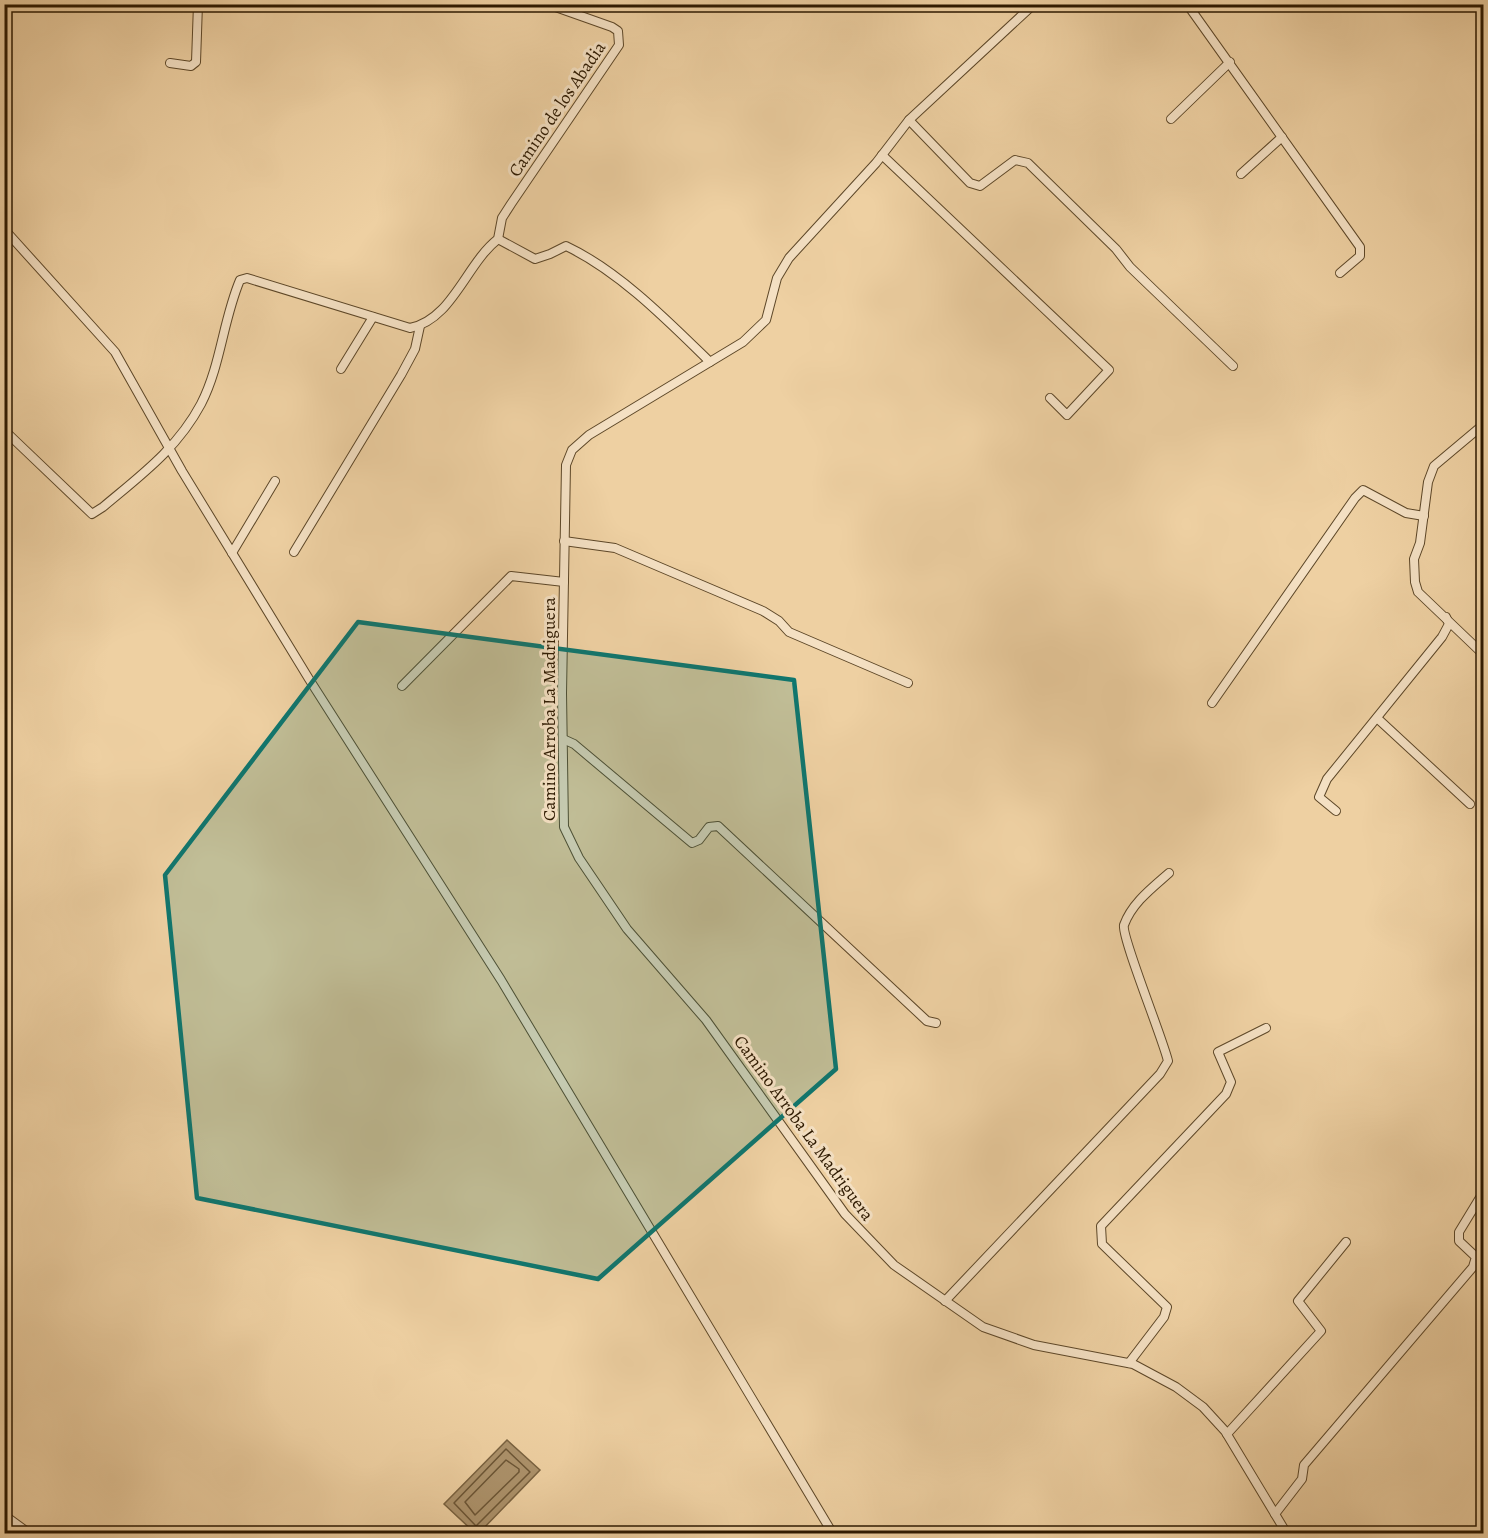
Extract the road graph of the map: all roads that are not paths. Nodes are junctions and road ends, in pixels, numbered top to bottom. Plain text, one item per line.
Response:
1 (198, 4) edge
2 (547, 4) edge
3 (1034, 4) edge
4 (1187, 4) edge
5 (1230, 62) junction
6 (170, 63) dead end
7 (1170, 119) dead end
8 (909, 120) junction
9 (1282, 137) junction
10 (882, 155) junction
11 (1241, 174) dead end
12 (4, 229) edge
13 (498, 239) junction
14 (1340, 273) dead end
15 (373, 317) junction
16 (420, 326) junction
17 (710, 362) junction
18 (1233, 366) dead end
19 (341, 369) dead end
20 (1050, 398) dead end
21 (1484, 424) edge
22 (4, 430) edge
23 (170, 450) junction
24 (275, 481) dead end
25 (1424, 516) junction
26 (564, 541) junction
27 (294, 552) dead end
28 (232, 553) junction
29 (564, 582) junction
30 (1446, 616) junction
31 (1484, 655) edge
32 (908, 683) dead end
33 (402, 686) dead end
34 (1212, 703) dead end
35 (1377, 718) junction
36 (563, 739) junction
37 (1470, 804) dead end
38 (1336, 811) dead end
39 (1169, 873) dead end
40 (936, 1023) dead end
41 (1266, 1028) dead end
42 (1484, 1191) edge
43 (1346, 1242) dead end
44 (945, 1301) junction
45 (1129, 1363) junction
46 (1227, 1434) junction
47 (1275, 1514) junction
48 (4, 1515) edge
49 (30, 1533) edge
50 (833, 1533) edge
51 (1287, 1533) edge

1 - 6 street
2 - 13 street, Camino de los Abadia
3 - 8 street, Camino Arroba La Madriguera
4 - 5 street
5 - 7 street
5 - 9 street
8 - 10 street, Camino Arroba La Madriguera
8 - 18 street
9 - 11 street
9 - 14 street
10 - 17 street, Camino Arroba La Madriguera
10 - 20 street
12 - 23 street
13 - 16 street, Camino de los Abadia
13 - 17 street
15 - 16 street
15 - 19 street
15 - 23 street
16 - 27 street
17 - 26 street, Camino Arroba La Madriguera
21 - 25 street
22 - 23 street
23 - 28 street
24 - 28 street
25 - 30 street
25 - 34 street
26 - 29 street, Camino Arroba La Madriguera
26 - 32 street
28 - 50 street
29 - 33 street
29 - 36 street, Camino Arroba La Madriguera
30 - 31 street
30 - 35 street
35 - 37 street
35 - 38 street
36 - 40 street
36 - 44 street, Camino Arroba La Madriguera
39 - 44 street
41 - 45 street
42 - 47 street
43 - 46 street
44 - 45 street, Camino Arroba La Madriguera
45 - 46 street, Camino Arroba La Madriguera
46 - 47 street, Camino Arroba La Madriguera
47 - 51 street, Camino Arroba La Madriguera
48 - 49 street

